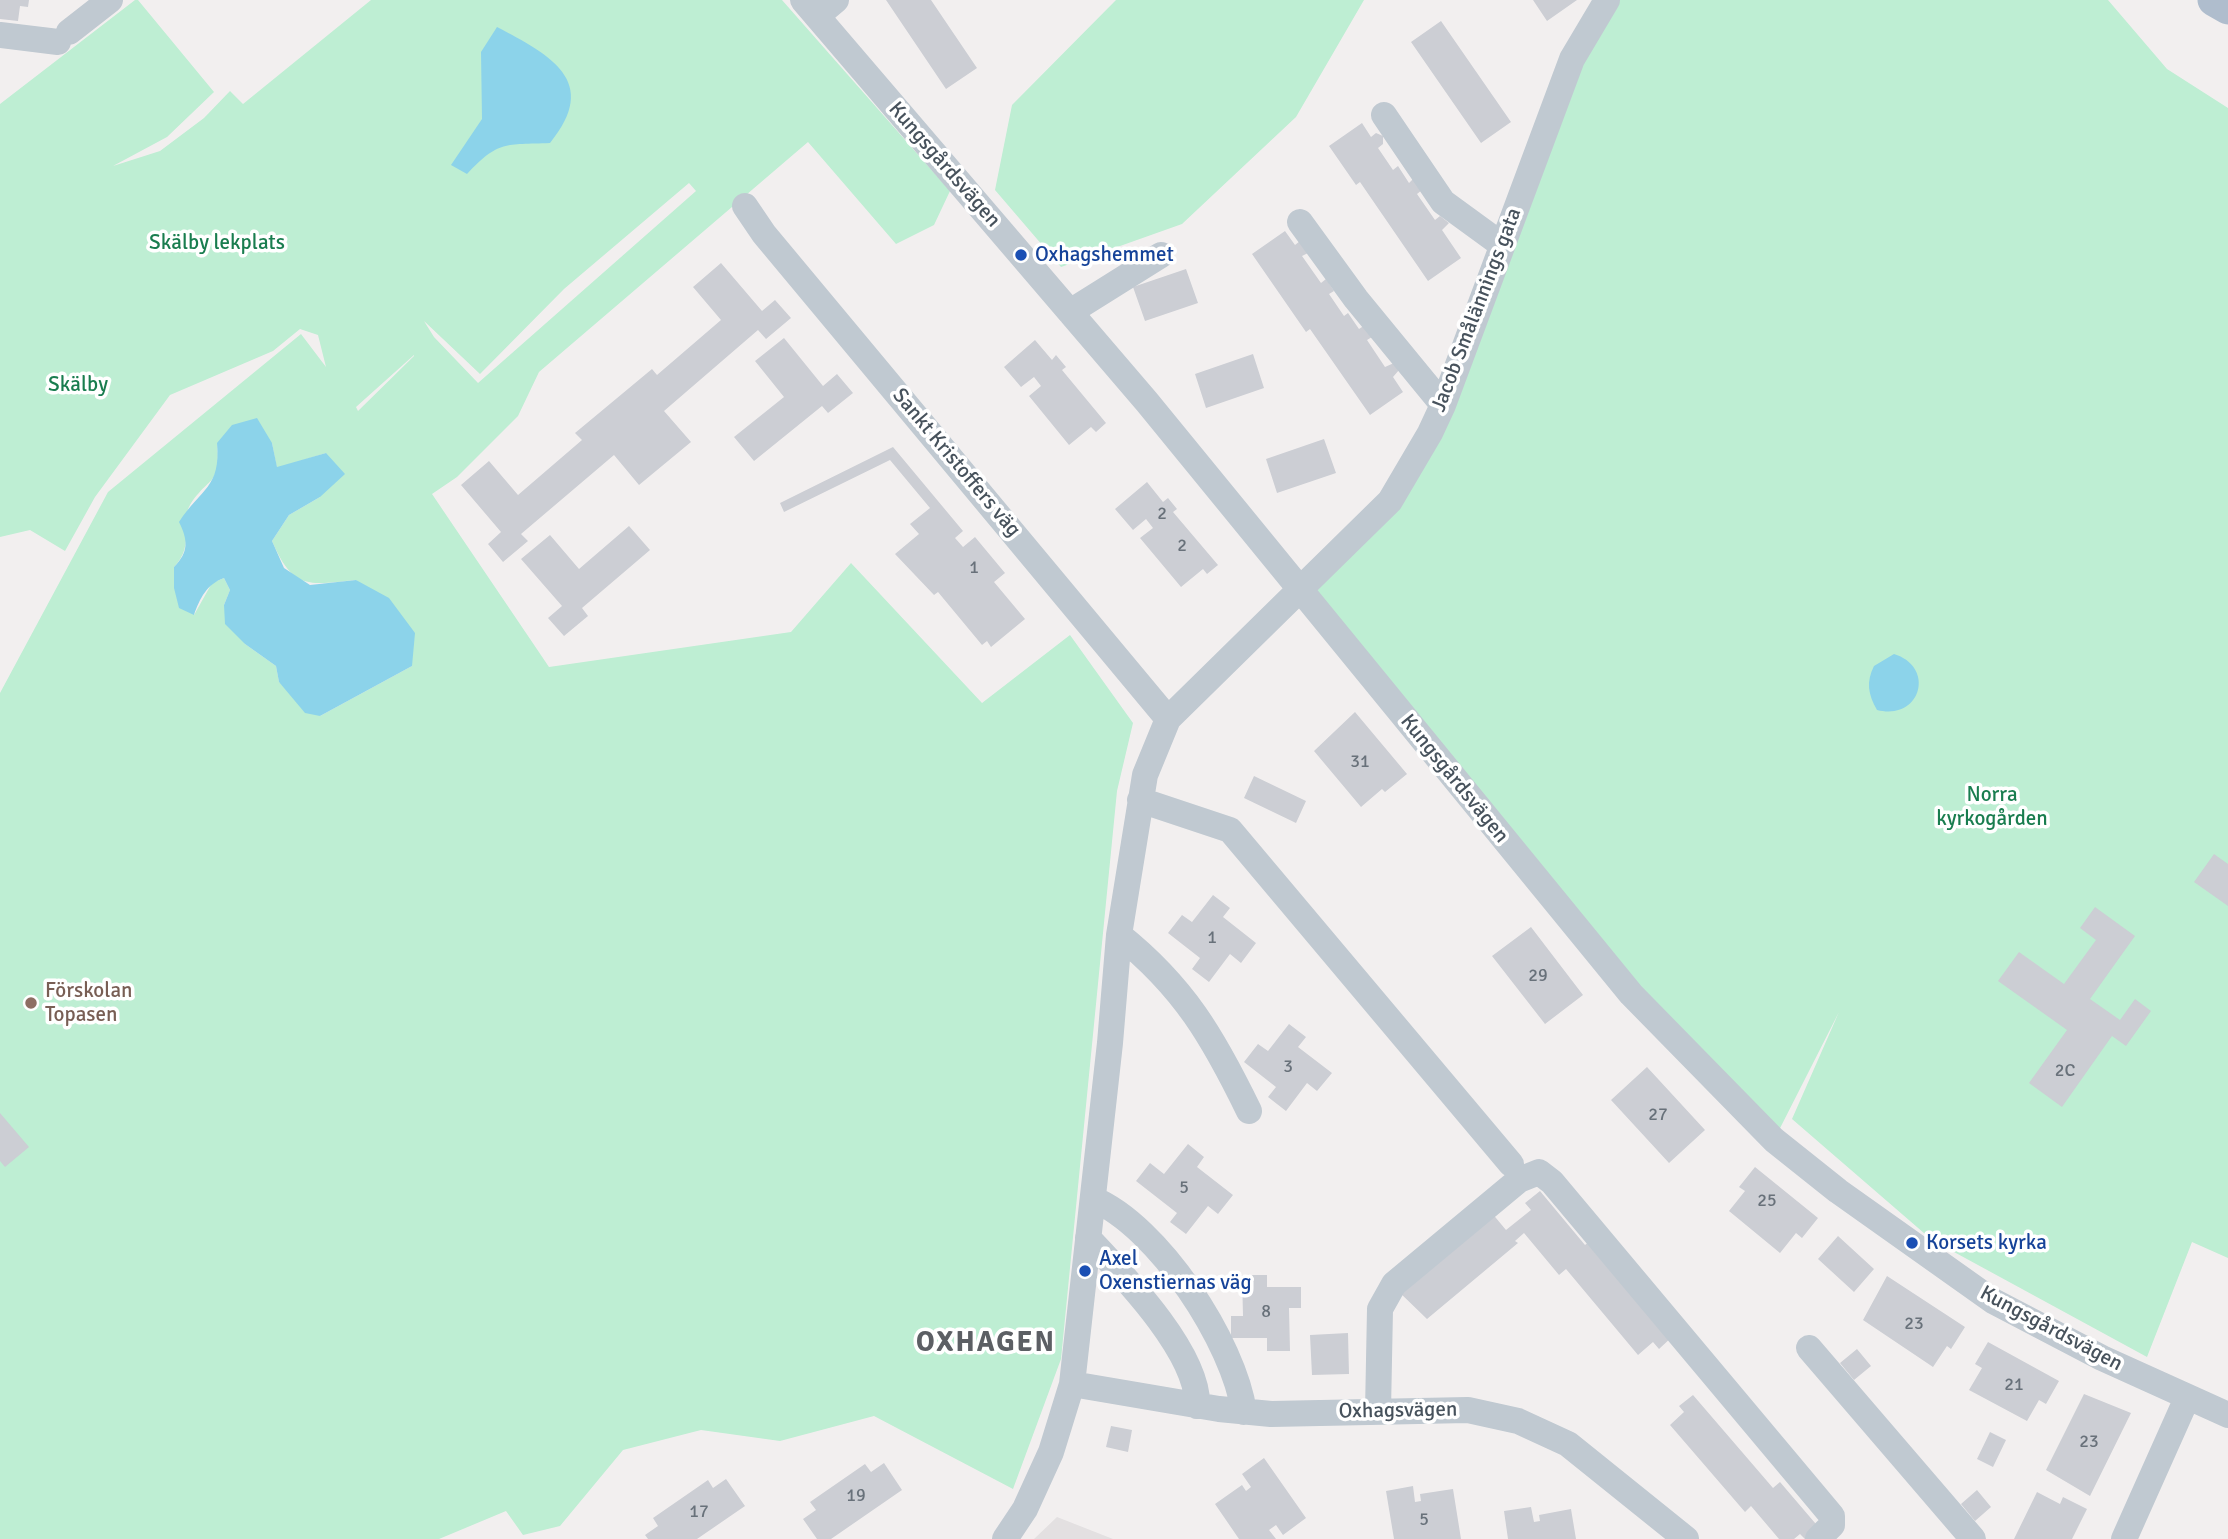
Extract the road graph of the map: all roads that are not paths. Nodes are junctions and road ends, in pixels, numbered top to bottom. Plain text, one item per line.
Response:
1 (110, 0) edge
2 (1607, 0) edge
3 (2214, 0) edge
4 (819, 5) edge
5 (2228, 8) edge
6 (0, 34) edge
7 (1384, 115) dead end
8 (745, 206) dead end
9 (1300, 222) dead end
10 (1502, 245) junction
11 (1161, 255) dead end
12 (1070, 312) junction
13 (1443, 405) junction
14 (1301, 590) junction
15 (1168, 719) junction
16 (1140, 800) junction
17 (1119, 935) junction
18 (1249, 1111) dead end
19 (1511, 1164) dead end
20 (1093, 1199) junction
21 (1088, 1238) junction
22 (1809, 1348) dead end
23 (1072, 1384) junction
24 (2187, 1398) junction
25 (1197, 1406) junction
26 (1378, 1411) junction
27 (1244, 1412) junction
28 (2228, 1415) edge
29 (1008, 1535) edge
30 (1686, 1539) edge
31 (1818, 1539) edge
32 (1973, 1539) edge
33 (2124, 1539) edge

1 - 6 street
2 - 10 street, Jacob Smålännings gata
3 - 5 main road
4 - 12 street, Kungsgårdsvägen
7 - 10 street
8 - 15 street, Sankt Kristoffers väg
9 - 13 street
10 - 13 street, Jacob Smålännings gata
11 - 12 street
12 - 14 street, Kungsgårdsvägen
13 - 14 street, Jacob Smålännings gata
14 - 15 street
14 - 24 street, Kungsgårdsvägen
15 - 16 street
16 - 17 street
16 - 19 street
17 - 18 street
17 - 20 street
20 - 21 street
20 - 27 street
21 - 23 street
21 - 25 street
22 - 32 street
23 - 25 street, Oxhagsvägen
23 - 29 street
24 - 28 street, Kungsgårdsvägen
24 - 33 street
25 - 27 street, Oxhagsvägen
26 - 27 street, Oxhagsvägen
26 - 30 street, Oxhagsvägen
26 - 31 street

